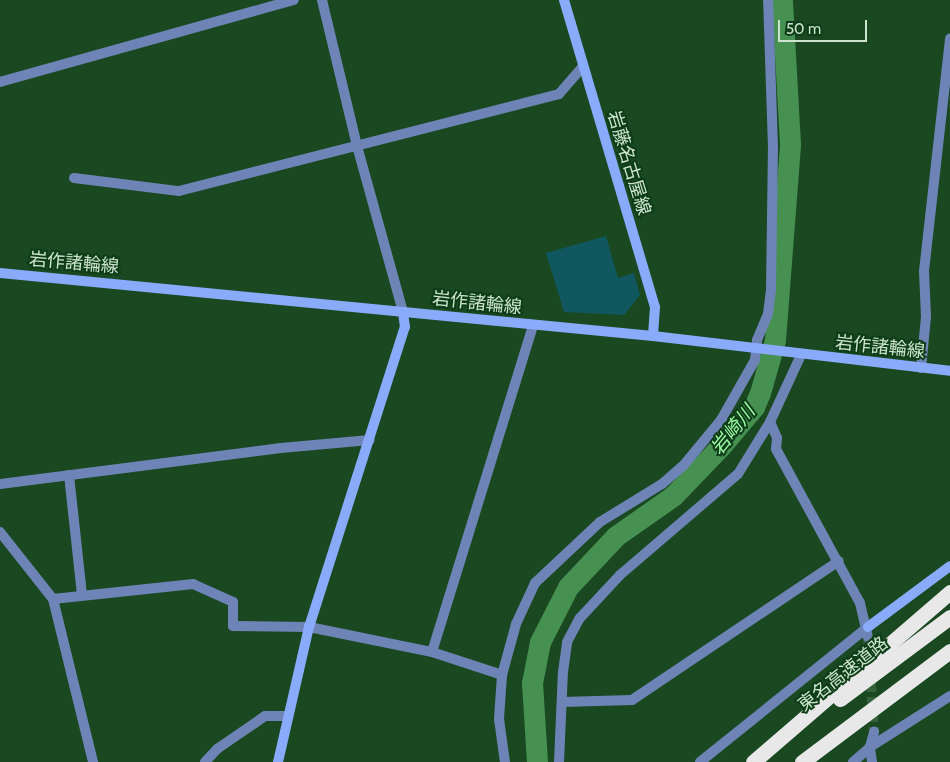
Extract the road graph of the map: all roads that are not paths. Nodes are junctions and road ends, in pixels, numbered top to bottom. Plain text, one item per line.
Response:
1 (294, 0) edge
2 (322, 0) edge
3 (564, 0) edge
4 (768, 0) edge
5 (950, 38) edge
6 (583, 66) junction
7 (0, 82) edge
8 (357, 146) junction
9 (74, 178) dead end
10 (0, 273) edge
11 (403, 312) junction
12 (533, 325) junction
13 (653, 336) junction
14 (758, 349) junction
15 (801, 355) junction
16 (921, 368) junction
17 (950, 371) edge
18 (770, 422) junction
19 (370, 440) junction
20 (69, 475) junction
21 (0, 484) edge
22 (0, 532) edge
23 (839, 561) junction
24 (950, 566) edge
25 (950, 592) edge
26 (82, 594) junction
27 (53, 599) junction
28 (950, 617) edge
29 (310, 627) junction
30 (868, 632) junction
31 (950, 651) edge
32 (432, 652) junction
33 (502, 675) junction
34 (950, 696) edge
35 (562, 702) junction
36 (287, 716) junction
37 (874, 732) tunnel mouth
38 (870, 747) junction
39 (92, 762) edge
40 (205, 762) edge
41 (278, 762) edge
42 (505, 762) edge
43 (559, 762) edge
44 (700, 762) edge
45 (753, 762) edge
46 (761, 762) edge
47 (802, 762) edge
48 (853, 762) edge
49 (872, 762) edge

1 - 7 street
2 - 8 street
3 - 6 main road, 岩藤名古屋線
4 - 14 street
5 - 16 street
6 - 8 street
6 - 13 main road, 岩藤名古屋線
8 - 9 street
8 - 11 street
10 - 11 main road, 岩作諸輪線
11 - 12 main road, 岩作諸輪線
11 - 19 main road
12 - 13 main road, 岩作諸輪線
12 - 32 street
13 - 14 main road, 岩作諸輪線
14 - 15 main road, 岩作諸輪線
14 - 33 street
15 - 16 main road, 岩作諸輪線
15 - 18 street
16 - 17 main road, 岩作諸輪線
18 - 23 street
18 - 35 street
19 - 20 street
19 - 29 main road
20 - 21 street
20 - 26 street
22 - 27 street
23 - 30 street
23 - 35 street
24 - 30 main road
25 - 45 highway
26 - 27 street
26 - 29 street
27 - 39 street
28 - 46 highway, 東名高速道路
29 - 32 street
29 - 36 main road
30 - 44 street
31 - 47 highway
32 - 33 street
33 - 42 street
34 - 38 street
35 - 43 street
36 - 40 street
36 - 41 main road
37 - 38 street
38 - 48 street
38 - 49 street

